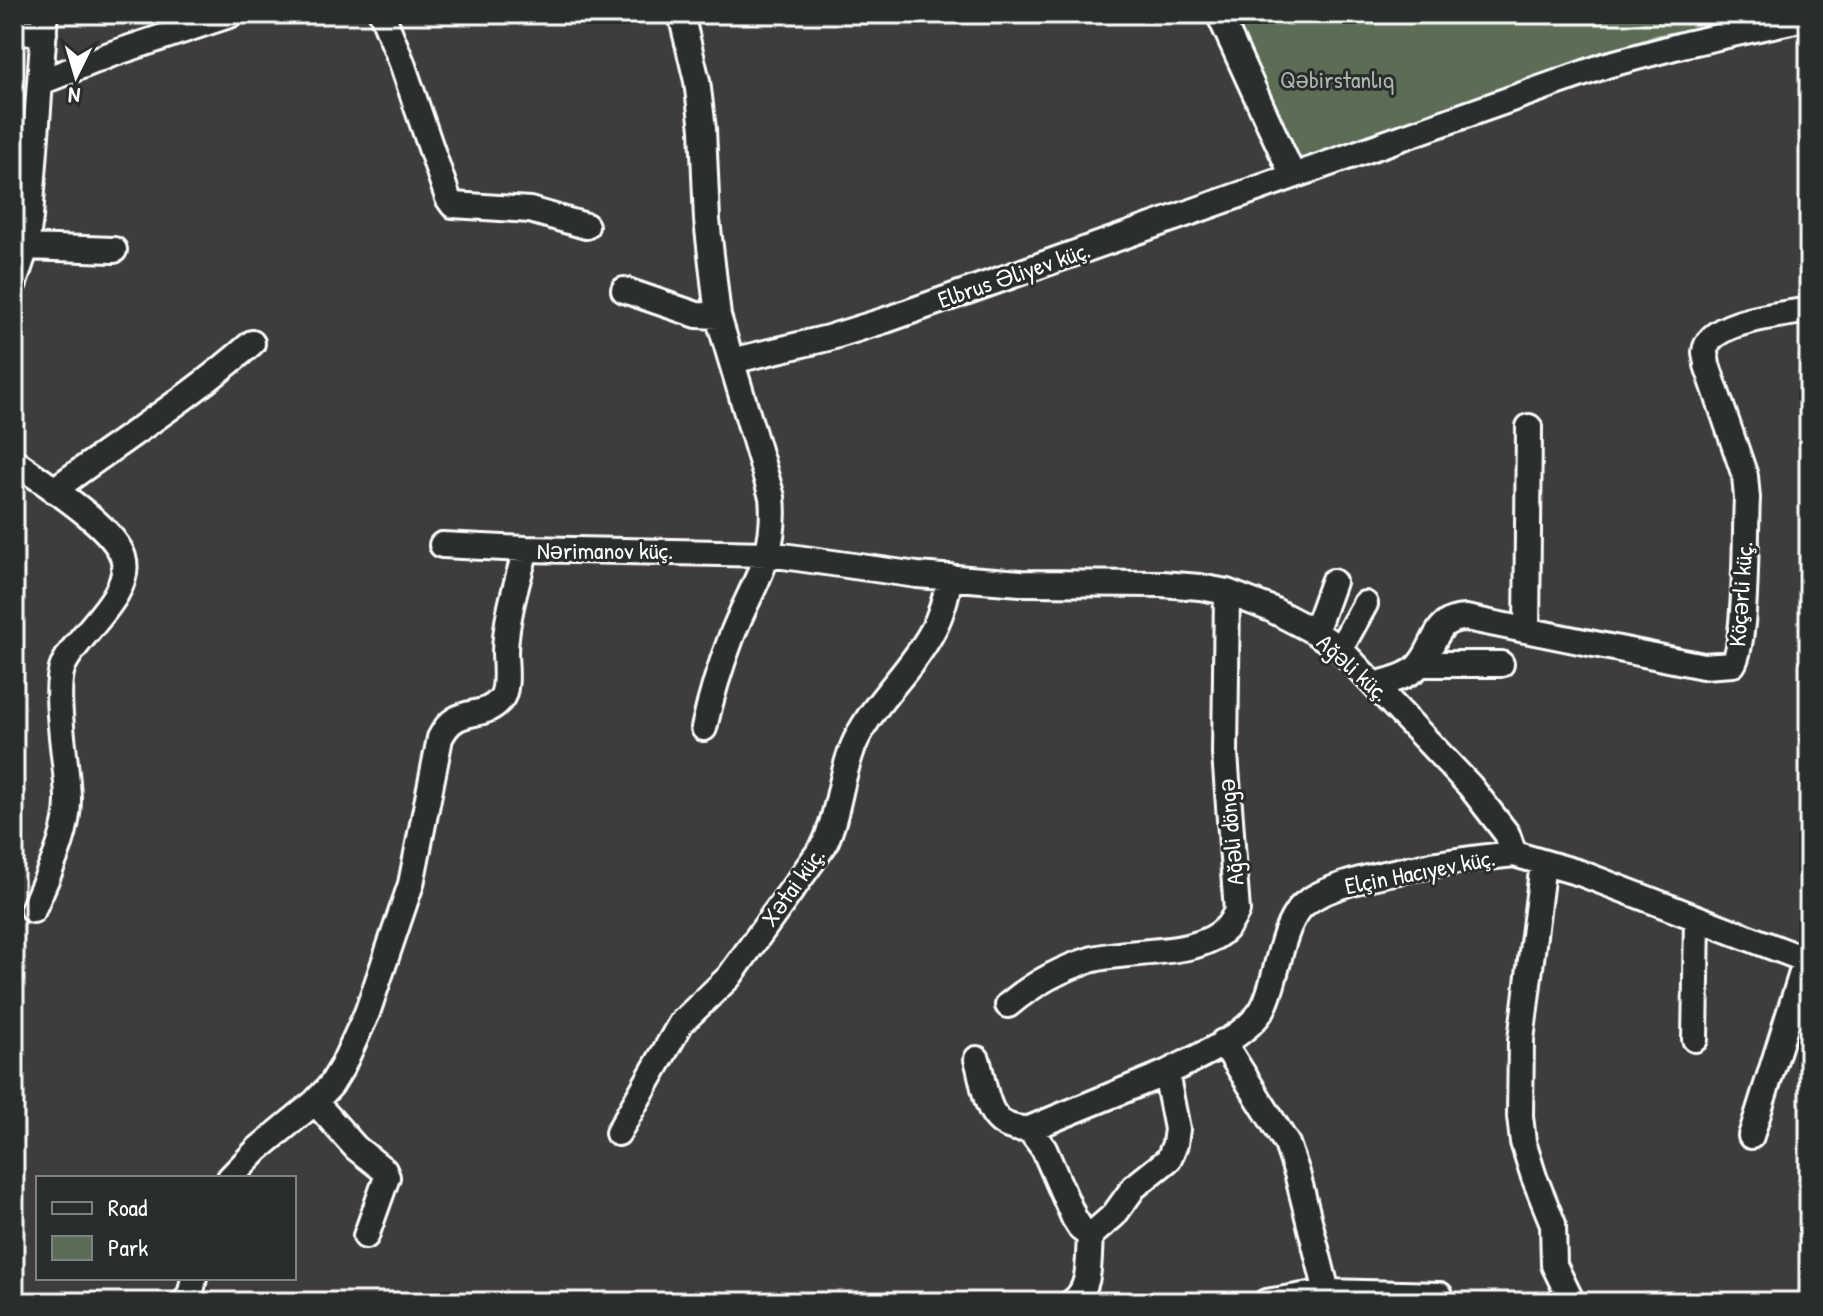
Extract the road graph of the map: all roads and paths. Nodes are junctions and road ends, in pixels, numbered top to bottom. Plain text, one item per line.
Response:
1 (232, 14) edge
2 (382, 14) edge
3 (681, 14) edge
4 (1219, 14) edge
5 (1809, 17) edge
6 (44, 24) edge
7 (14, 32) edge
8 (41, 82) junction
9 (1293, 176) junction
10 (586, 226) dead end
11 (26, 247) junction
12 (114, 250) dead end
13 (14, 281) edge
14 (624, 290) dead end
15 (1809, 310) edge
16 (718, 316) junction
17 (252, 343) dead end
18 (732, 361) junction
19 (1529, 427) dead end
20 (14, 461) edge
21 (54, 490) junction
22 (442, 545) dead end
23 (526, 549) junction
24 (769, 554) junction
25 (950, 577) junction
26 (1333, 582) dead end
27 (1227, 592) junction
28 (1365, 604) dead end
29 (1527, 630) junction
30 (1315, 632) junction
31 (1340, 649) junction
32 (1420, 664) junction
33 (1501, 664) dead end
34 (1375, 685) junction
35 (704, 728) dead end
36 (1514, 854) junction
37 (1543, 863) junction
38 (33, 910) dead end
39 (1697, 918) junction
40 (1807, 961) edge
41 (1008, 1005) dead end
42 (1695, 1039) dead end
43 (1223, 1042) junction
44 (977, 1059) dead end
45 (1166, 1073) junction
46 (315, 1102) junction
47 (1029, 1129) junction
48 (618, 1133) dead end
49 (1751, 1136) dead end
50 (232, 1176) edge
51 (366, 1236) dead end
52 (1090, 1236) junction
53 (194, 1280) edge
54 (1327, 1292) junction
55 (1440, 1295) dead end
56 (185, 1302) edge
57 (1072, 1302) edge
58 (1266, 1302) edge
59 (1572, 1302) edge

1 - 8 street
2 - 10 street
3 - 16 street
4 - 9 street
5 - 9 street, Elbrus Əliyev küç.
6 - 7 street
6 - 8 street
8 - 11 street
9 - 18 street, Elbrus Əliyev küç.
11 - 12 street
11 - 13 street
14 - 16 street
15 - 29 street, Köçərli küç.
16 - 18 street
17 - 21 street
18 - 24 street
19 - 29 street
20 - 21 street
21 - 38 street
22 - 23 street
23 - 24 street, Nərimanov küç.
23 - 46 street, Nərimanov küç.
24 - 25 street, Ağəli küç.
24 - 35 street
25 - 27 street, Ağəli küç.
25 - 48 street, Xətai küç.
26 - 30 street
27 - 30 street, Ağəli küç.
27 - 41 street, Ağəli döngə
28 - 31 street
29 - 32 street, Köçərli küç.
30 - 31 street, Ağəli küç.
31 - 34 street, Ağəli küç.
32 - 33 street
32 - 34 street
34 - 36 street, Ağəli küç.
36 - 37 street
36 - 43 street, Elçin Hacıyev küç.
37 - 39 street
37 - 59 street
39 - 40 street
39 - 42 street
40 - 49 street
43 - 45 street, Elçin Hacıyev küç.
43 - 54 street
44 - 47 street
45 - 47 street, Elçin Hacıyev küç.
45 - 52 street
46 - 50 street, Nərimanov küç.
46 - 51 street
47 - 52 street
52 - 57 street
53 - 56 street
54 - 55 street
54 - 58 street

